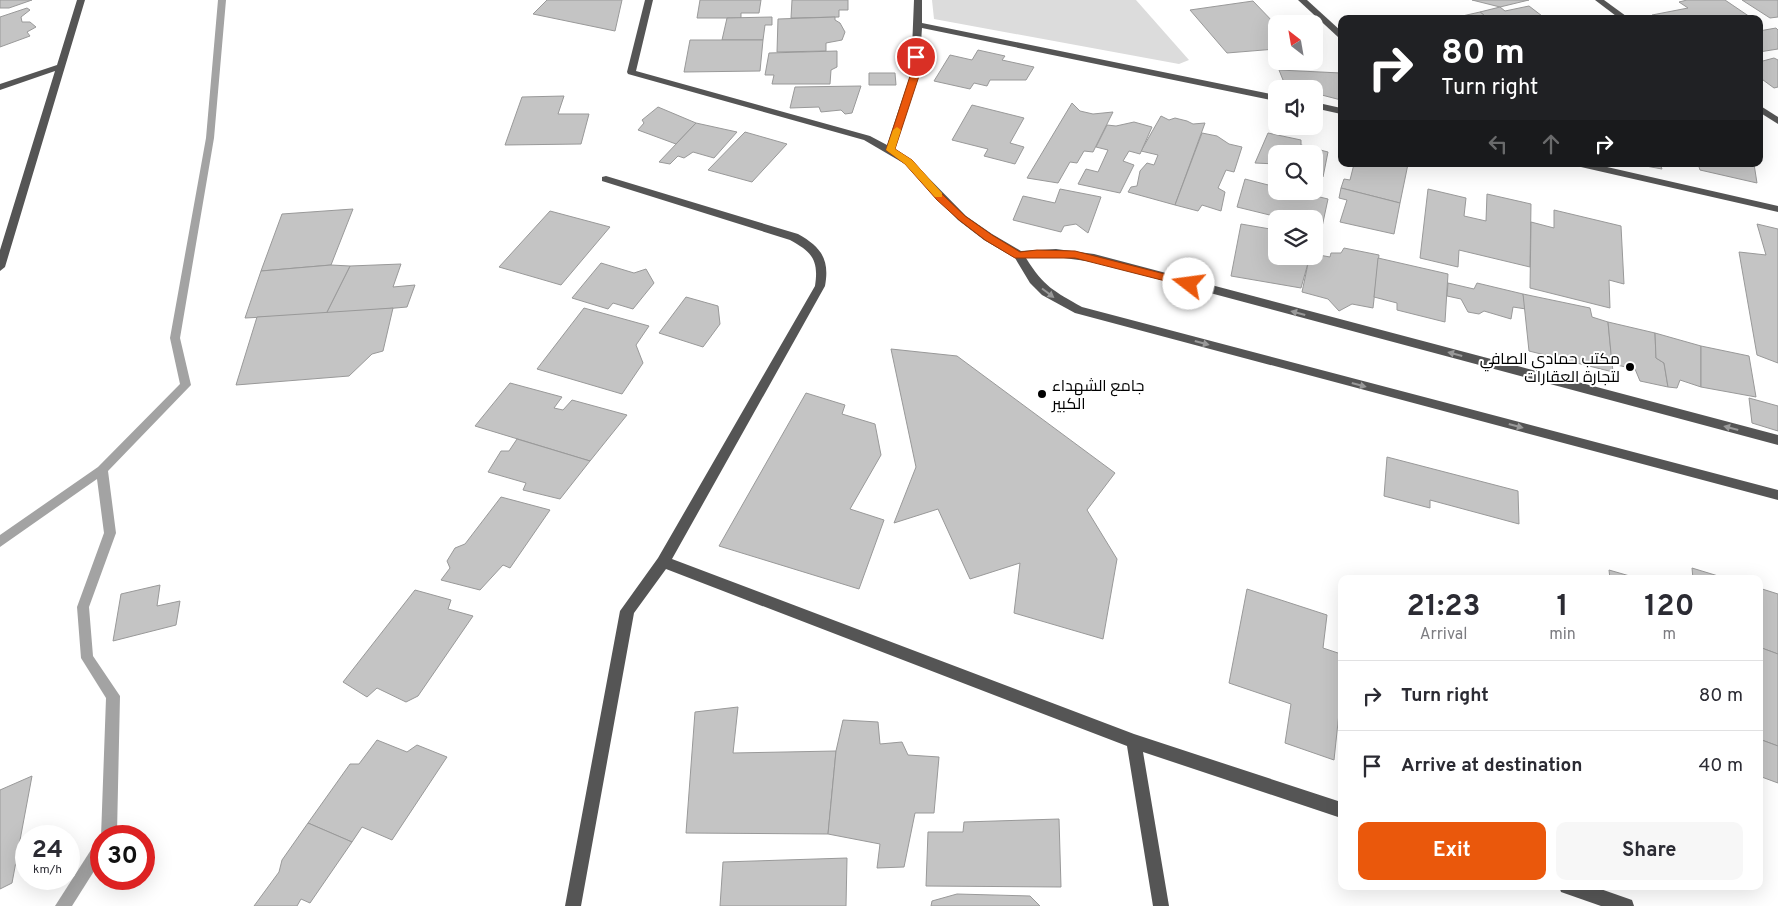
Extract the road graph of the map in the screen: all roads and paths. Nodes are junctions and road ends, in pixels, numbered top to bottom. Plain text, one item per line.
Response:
1 (81, 0) edge
2 (649, 0) edge
3 (918, 0) edge
4 (1302, 0) edge
5 (1598, 0) edge
6 (1620, 15) edge
7 (918, 25) junction
8 (1338, 32) edge
9 (59, 67) junction
10 (0, 87) edge
11 (1268, 96) edge
12 (1323, 108) edge
13 (1338, 110) edge
14 (1763, 111) edge
15 (1778, 121) edge
16 (890, 150) junction
17 (1594, 167) edge
18 (606, 179) dead end
19 (1778, 210) edge
20 (4, 244) edge
21 (1019, 255) junction
22 (0, 267) edge
23 (1778, 440) edge
24 (1778, 495) edge
25 (663, 562) junction
26 (1134, 740) junction
27 (1338, 809) edge
28 (1579, 890) edge
29 (574, 906) edge
30 (1161, 906) edge
31 (1626, 906) edge

1 - 9 street
2 - 16 street
3 - 7 street
4 - 8 street
5 - 6 street
7 - 11 street
7 - 16 street
9 - 10 street
9 - 20 street
12 - 13 street
14 - 15 street
16 - 21 street
17 - 19 street
18 - 25 street
20 - 22 street
23 -> 21 street
21 -> 24 street
25 - 26 street
25 - 29 street
26 - 27 street
26 - 30 street
28 - 31 street

